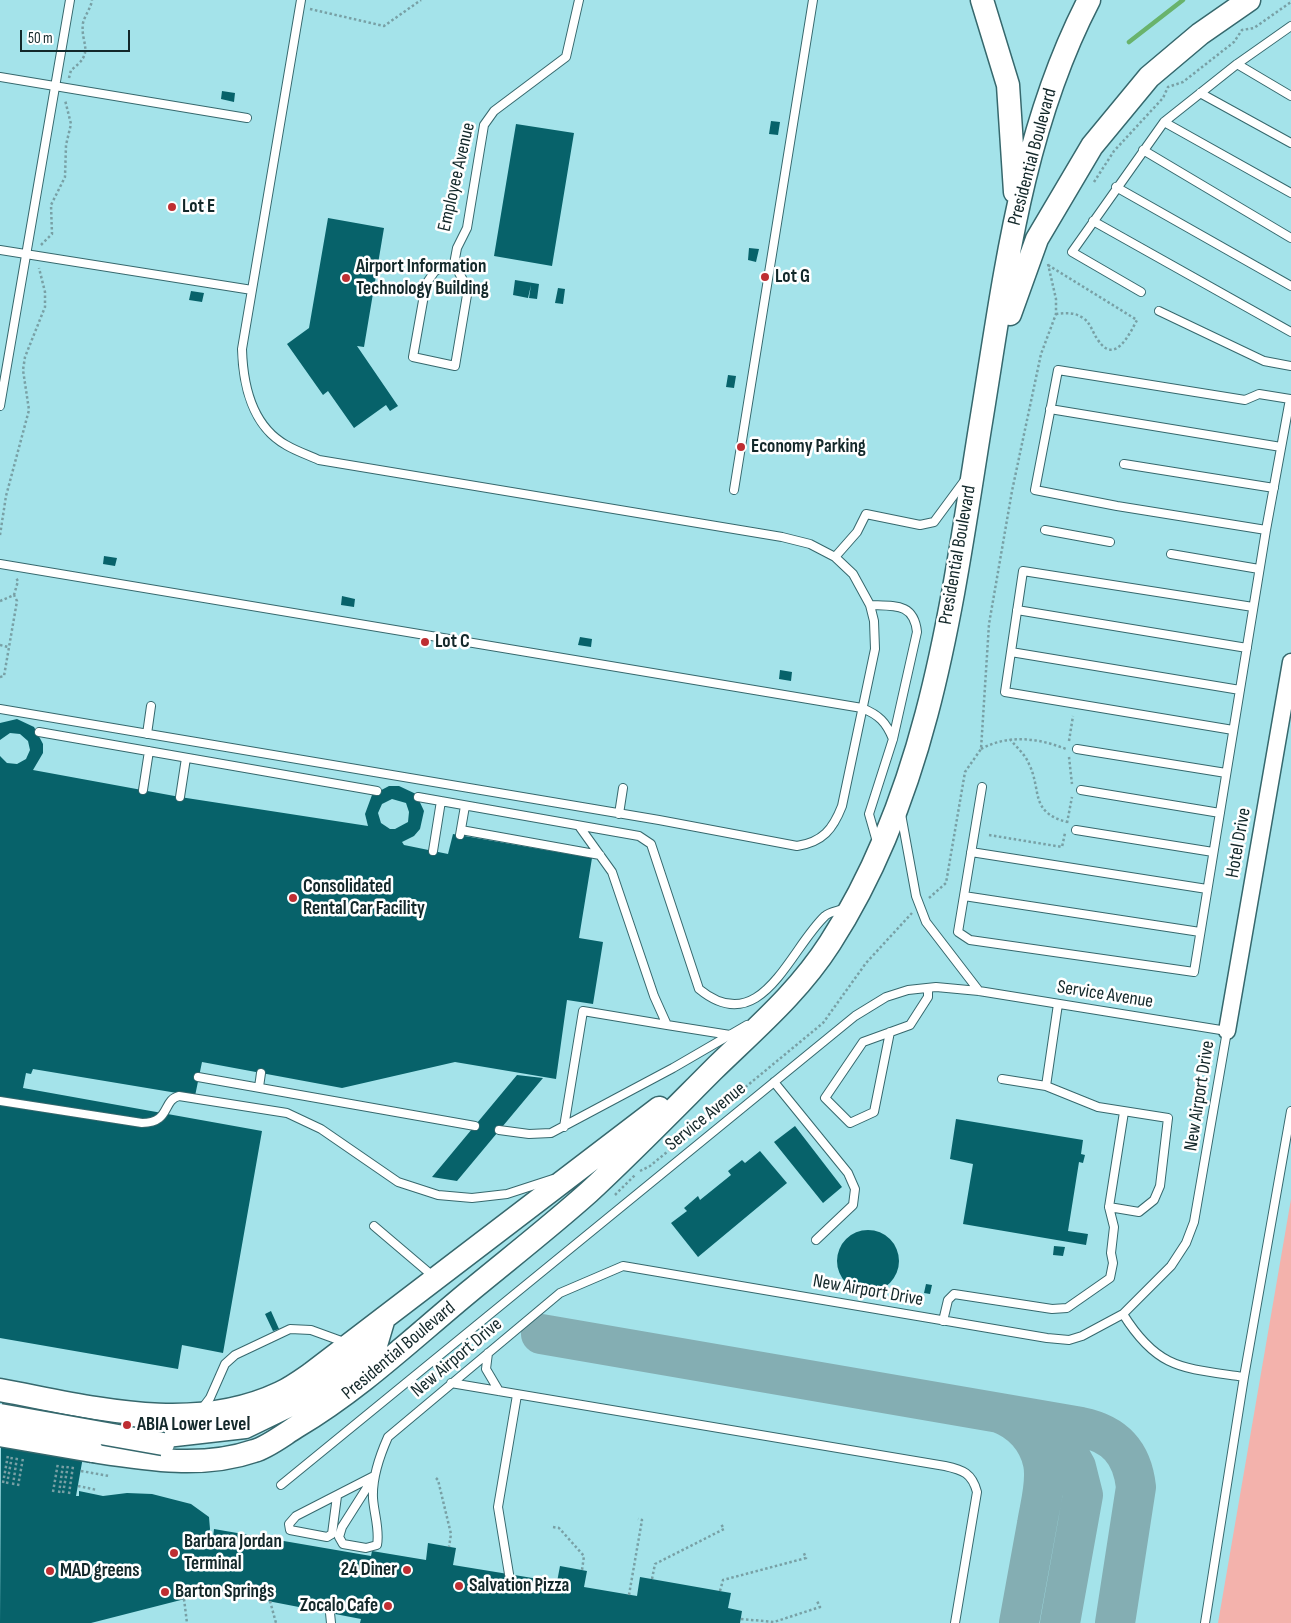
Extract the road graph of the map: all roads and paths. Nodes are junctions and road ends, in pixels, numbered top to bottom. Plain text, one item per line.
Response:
1 (70, 0) edge
2 (92, 0) edge
3 (301, 0) edge
4 (421, 0) edge
5 (578, 0) edge
6 (813, 0) edge
7 (982, 0) edge
8 (1089, 0) edge
9 (1249, 0) edge
10 (311, 4) dead end
11 (1291, 26) edge
12 (1237, 64) junction
13 (71, 70) dead end
14 (0, 77) edge
15 (55, 86) junction
16 (1200, 93) junction
17 (1291, 96) edge
18 (64, 101) dead end
19 (247, 118) dead end
20 (1164, 122) junction
21 (1291, 143) edge
22 (1143, 150) junction
23 (1116, 187) junction
24 (1291, 193) edge
25 (1016, 210) junction
26 (1093, 221) junction
27 (1291, 238) edge
28 (40, 246) dead end
29 (0, 250) edge
30 (26, 254) junction
31 (38, 263) dead end
32 (454, 264) junction
33 (1048, 264) dead end
34 (1291, 286) edge
35 (252, 290) junction
36 (1141, 292) dead end
37 (1159, 311) dead end
38 (1056, 314) dead end
39 (1291, 332) edge
40 (1291, 366) edge
41 (990, 369) junction
42 (2, 385) edge
43 (0, 406) edge
44 (1050, 409) junction
45 (1281, 447) junction
46 (1124, 464) dead end
47 (974, 468) junction
48 (1274, 488) junction
49 (734, 490) dead end
50 (1045, 530) dead end
51 (1266, 530) junction
52 (0, 535) edge
53 (1110, 542) dead end
54 (1171, 554) dead end
55 (835, 557) junction
56 (0, 564) edge
57 (1259, 569) junction
58 (13, 576) dead end
59 (14, 595) junction
60 (0, 601) edge
61 (870, 605) junction
62 (1253, 607) junction
63 (1017, 610) junction
64 (0, 645) edge
65 (9, 647) junction
66 (1247, 648) junction
67 (1011, 652) junction
68 (1291, 662) edge
69 (0, 677) edge
70 (1240, 690) junction
71 (152, 706) dead end
72 (862, 708) junction
73 (0, 709) edge
74 (1073, 716) dead end
75 (1233, 730) junction
76 (39, 732) dead end
77 (146, 734) junction
78 (893, 739) junction
79 (1010, 739) junction
80 (981, 749) dead end
81 (1077, 749) dead end
82 (1068, 750) junction
83 (149, 751) junction
84 (186, 758) junction
85 (1226, 774) junction
86 (982, 787) dead end
87 (623, 788) dead end
88 (143, 790) dead end
89 (1080, 790) dead end
90 (377, 791) dead end
91 (180, 796) dead end
92 (418, 797) dead end
93 (441, 802) junction
94 (899, 804) junction
95 (465, 806) junction
96 (1220, 813) junction
97 (619, 814) junction
98 (1067, 822) junction
99 (580, 826) junction
100 (1076, 830) dead end
101 (989, 835) dead end
102 (879, 849) junction
103 (433, 851) dead end
104 (971, 852) junction
105 (1213, 852) junction
106 (600, 855) junction
107 (1207, 889) junction
108 (964, 896) junction
109 (852, 906) junction
110 (1200, 932) junction
111 (928, 988) junction
112 (979, 991) junction
113 (786, 999) junction
114 (1058, 1004) junction
115 (668, 1025) junction
116 (1227, 1031) junction
117 (890, 1032) junction
118 (730, 1035) junction
119 (722, 1062) junction
120 (261, 1073) dead end
121 (198, 1077) dead end
122 (1002, 1079) dead end
123 (774, 1082) junction
124 (1046, 1086) junction
125 (259, 1087) junction
126 (0, 1101) edge
127 (1291, 1111) edge
128 (1124, 1112) junction
129 (475, 1126) dead end
130 (564, 1127) junction
131 (499, 1130) dead end
132 (616, 1139) junction
133 (1109, 1207) junction
134 (374, 1226) dead end
135 (816, 1240) dead end
136 (435, 1278) junction
137 (1123, 1314) junction
138 (384, 1318) junction
139 (944, 1321) junction
140 (351, 1344) junction
141 (488, 1353) junction
142 (1244, 1378) junction
143 (451, 1384) junction
144 (0, 1390) edge
145 (498, 1391) junction
146 (516, 1395) junction
147 (0, 1410) edge
148 (198, 1414) junction
149 (0, 1415) edge
150 (309, 1419) junction
151 (10, 1437) edge
152 (71, 1447) junction
153 (81, 1470) dead end
154 (375, 1475) junction
155 (109, 1476) dead end
156 (436, 1478) dead end
157 (3, 1483) dead end
158 (12, 1485) dead end
159 (281, 1485) dead end
160 (78, 1486) dead end
161 (97, 1490) dead end
162 (59, 1493) dead end
163 (69, 1494) dead end
164 (336, 1496) junction
165 (638, 1518) dead end
166 (721, 1524) dead end
167 (553, 1527) dead end
168 (449, 1547) dead end
169 (803, 1551) dead end
170 (582, 1570) dead end
171 (509, 1574) dead end
172 (652, 1579) dead end
173 (720, 1591) dead end
174 (629, 1595) dead end
175 (184, 1599) dead end
176 (818, 1600) dead end
177 (270, 1601) dead end
178 (330, 1613) dead end
179 (741, 1618) dead end
180 (187, 1623) edge
181 (276, 1623) edge
182 (331, 1623) edge
183 (955, 1623) edge
184 (1205, 1623) edge

1 - 15 lane
2 - 13 path
3 - 35 lane
4 - 10 path
5 - 32 lane, Employee Avenue
6 - 49 lane
7 - 25 main road
8 - 25 main road, Presidential Boulevard
9 - 41 main road
11 - 12 lane
12 - 16 lane
12 - 17 lane
14 - 15 lane
15 - 19 lane
15 - 30 lane
16 - 20 lane
16 - 21 lane
18 - 28 path
20 - 22 lane
20 - 24 lane
22 - 23 lane
22 - 27 lane
23 - 26 lane
23 - 34 lane
25 - 41 main road, Presidential Boulevard
26 - 36 lane
26 - 39 lane
29 - 30 lane
30 - 35 lane
30 - 42 lane
31 - 52 path
32 - 32 lane
33 - 38 path
35 - 55 lane
37 - 40 lane
41 - 47 main road, Presidential Boulevard
42 - 43 lane
44 - 45 lane
44 - 45 lane
44 - 51 lane
45 - 48 lane
46 - 48 lane
47 - 55 lane
47 - 94 main road, Presidential Boulevard
48 - 51 lane
50 - 53 lane
51 - 57 lane
54 - 57 lane
55 - 61 lane
56 - 72 lane
57 - 62 lane
58 - 59 path
59 - 60 path
59 - 65 path
61 - 72 lane
61 - 78 lane
62 - 63 lane
62 - 66 lane
63 - 66 lane
63 - 67 lane
64 - 65 path
65 - 69 path
66 - 70 lane
67 - 70 lane
67 - 75 lane
68 - 116 street, Hotel Drive
70 - 75 lane
71 - 77 lane
72 - 78 lane
72 - 97 lane
73 - 77 lane
74 - 82 path
75 - 85 lane
76 - 83 lane
77 - 97 lane
78 - 102 lane
79 - 80 path
79 - 82 path
79 - 98 path
81 - 85 lane
82 - 98 path
83 - 84 lane
83 - 88 lane
84 - 90 lane
84 - 91 lane
85 - 96 lane
86 - 104 lane
87 - 97 lane
89 - 96 lane
92 - 93 lane
93 - 95 lane
93 - 103 lane
94 - 102 main road, Presidential Boulevard
94 - 112 lane
95 - 99 lane
95 - 106 lane
96 - 105 lane
98 - 101 path
99 - 106 lane
99 - 109 lane
100 - 105 lane
102 - 109 main road, Presidential Boulevard
104 - 107 lane
104 - 108 lane
105 - 107 lane
106 - 115 lane
107 - 110 lane
108 - 110 lane
108 - 110 lane
109 - 113 main road, Presidential Boulevard
111 - 112 lane, Service Avenue
111 - 117 lane
111 - 123 lane, Service Avenue
112 - 114 lane, Service Avenue
113 - 118 lane
113 - 119 main road, Presidential Boulevard
114 - 116 lane, Service Avenue
114 - 124 lane
115 - 118 lane
115 - 130 lane
116 - 137 lane, New Airport Drive
117 - 117 lane
118 - 130 lane
119 - 132 main road, Presidential Boulevard
119 - 150 main road, Presidential Boulevard
120 - 125 lane
121 - 125 lane
122 - 124 lane
123 - 135 lane
123 - 159 lane, Service Avenue
124 - 128 lane
125 - 129 lane
126 - 132 lane
127 - 142 lane
128 - 133 lane
128 - 133 lane
130 - 131 lane
132 - 136 main road, Presidential Boulevard
133 - 139 lane
134 - 136 lane
136 - 138 main road, Presidential Boulevard
137 - 139 lane, New Airport Drive
137 - 142 lane
138 - 140 main road, Presidential Boulevard
138 - 147 main road
139 - 141 lane, New Airport Drive
140 - 148 main road, Presidential Boulevard
140 - 148 lane
141 - 143 lane, New Airport Drive
141 - 145 lane
142 - 184 lane
143 - 145 lane
143 - 154 lane, New Airport Drive
144 - 148 main road, Presidential Boulevard
145 - 146 lane
146 - 171 lane
146 - 183 lane
149 - 150 main road, bridge
150 - 152 main road, Presidential Boulevard, bridge
151 - 152 main road, Presidential Boulevard, bridge
151 - 157 path
151 - 158 path
152 - 162 path
152 - 163 path
153 - 155 path
154 - 154 lane
154 - 164 lane
156 - 168 path
160 - 161 path
164 - 164 lane
165 - 174 path
166 - 172 path
167 - 170 path
169 - 173 path
175 - 180 path
176 - 179 path
177 - 181 path
178 - 182 lane

